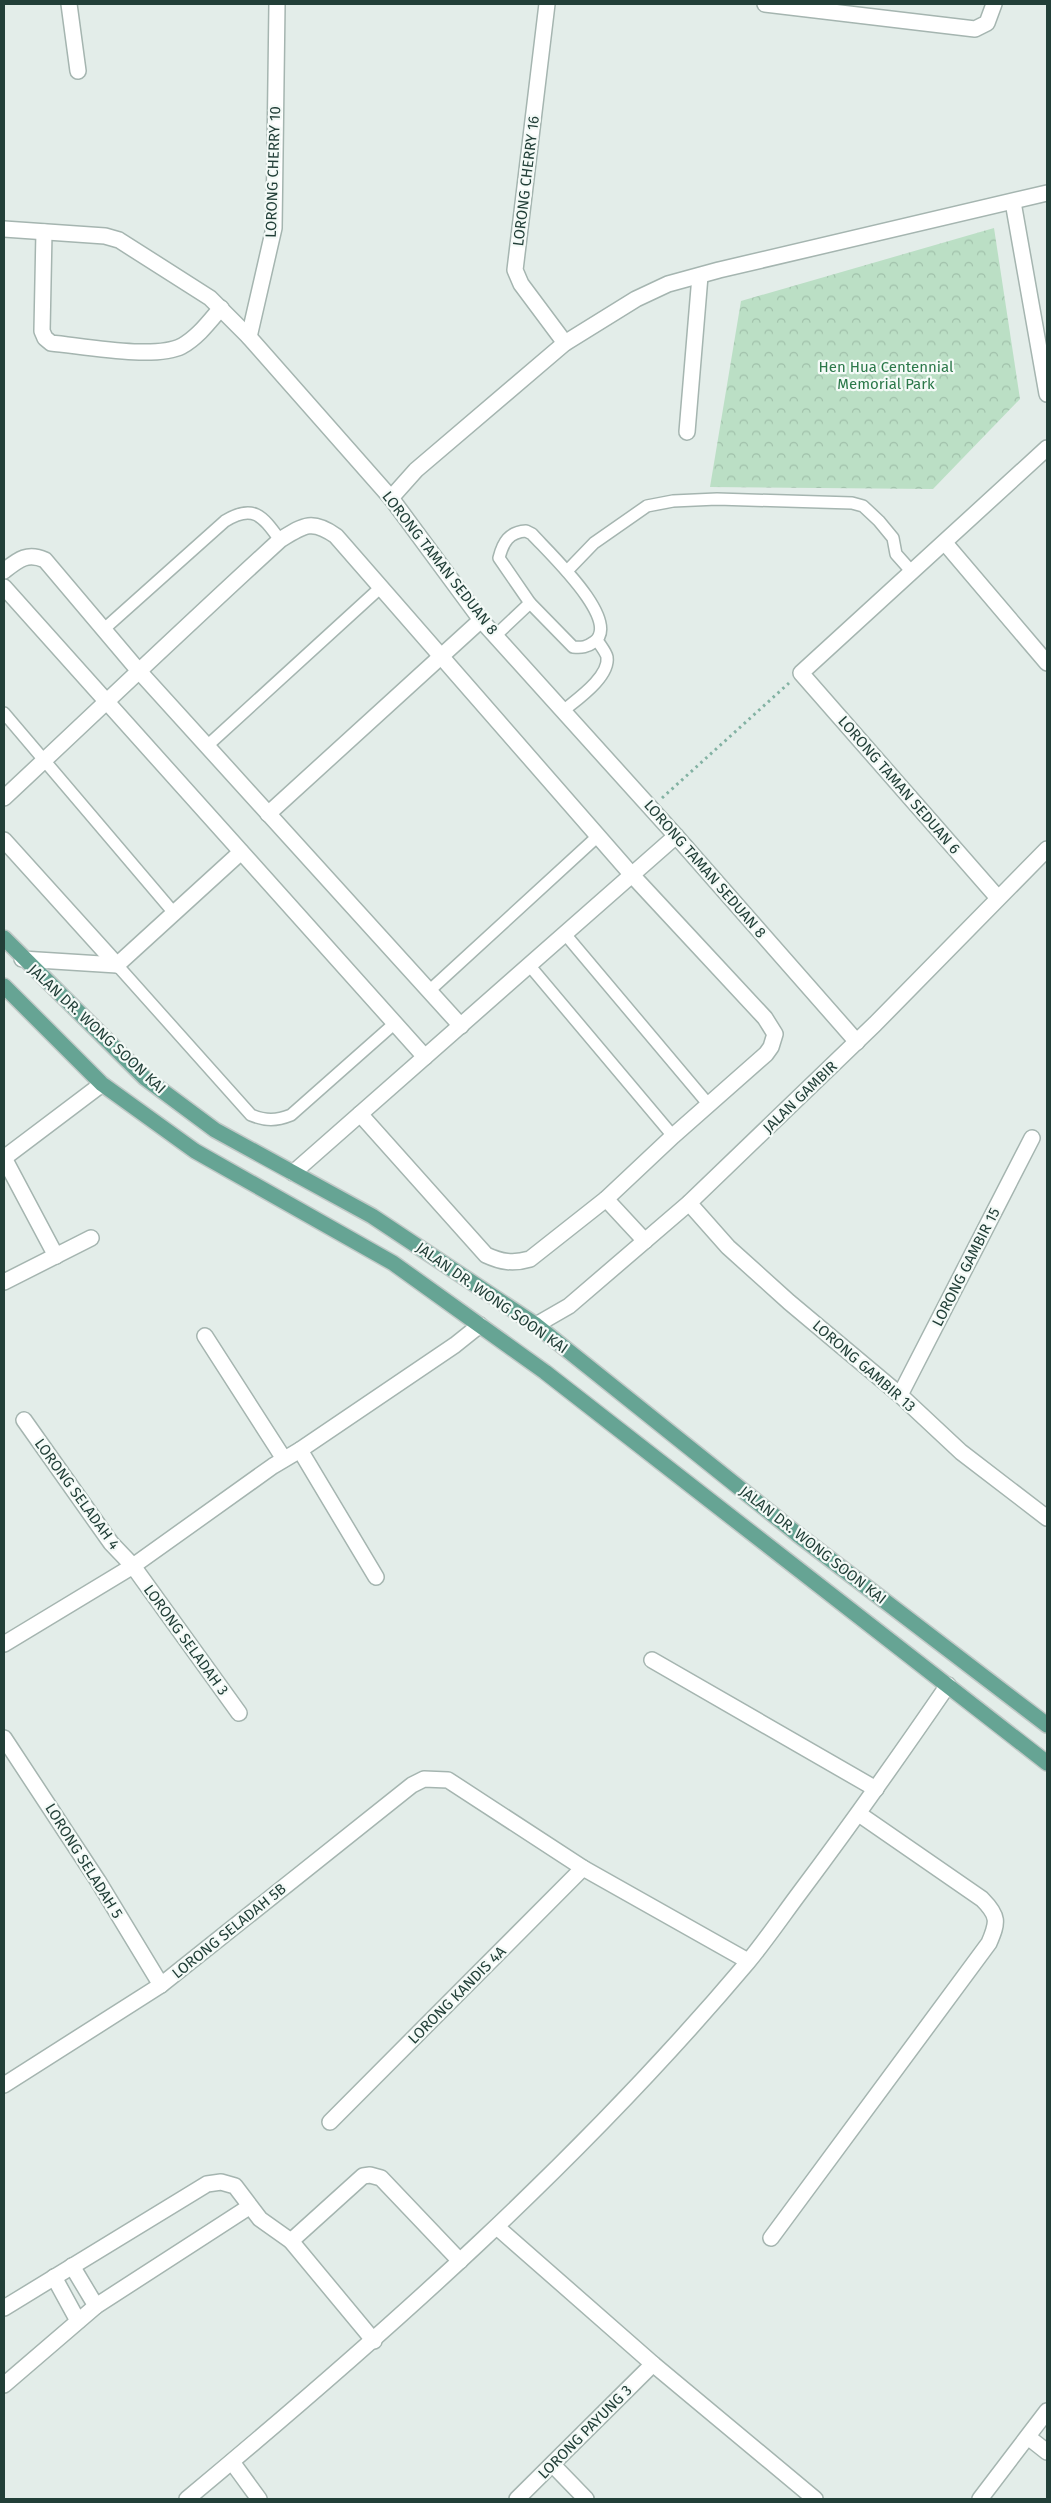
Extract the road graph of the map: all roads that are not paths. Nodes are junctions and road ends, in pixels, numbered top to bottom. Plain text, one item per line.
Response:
1 (69, 4) edge
2 (277, 4) edge
3 (547, 4) edge
4 (766, 4) edge
5 (994, 4) edge
6 (78, 71) dead end
7 (1047, 193) edge
8 (1013, 202) junction
9 (4, 229) edge
10 (44, 232) junction
11 (700, 276) junction
12 (220, 308) junction
13 (249, 337) junction
14 (565, 343) junction
15 (1047, 394) edge
16 (687, 432) dead end
17 (1047, 448) edge
18 (391, 498) junction
19 (280, 540) junction
20 (945, 543) junction
21 (4, 570) edge
22 (567, 571) junction
23 (912, 572) junction
24 (4, 587) edge
25 (380, 588) junction
26 (530, 603) junction
27 (481, 620) junction
28 (103, 630) junction
29 (495, 636) junction
30 (597, 640) junction
31 (440, 657) junction
32 (1047, 663) edge
33 (138, 670) junction
34 (107, 702) junction
35 (563, 711) junction
36 (4, 713) edge
37 (207, 746) junction
38 (45, 760) junction
39 (4, 798) edge
40 (268, 814) junction
41 (598, 836) junction
42 (676, 836) junction
43 (4, 840) edge
44 (1047, 850) edge
45 (241, 852) junction
46 (632, 875) junction
47 (998, 898) junction
48 (174, 912) junction
49 (565, 934) junction
50 (4, 938) edge
51 (22, 958) junction
52 (117, 965) junction
53 (530, 965) junction
54 (4, 986) edge
55 (429, 991) junction
56 (395, 1023) junction
57 (460, 1026) junction
58 (857, 1042) junction
59 (425, 1057) junction
60 (102, 1084) junction
61 (709, 1105) junction
62 (360, 1114) junction
63 (673, 1136) junction
64 (1032, 1138) dead end
65 (4, 1158) edge
66 (293, 1173) junction
67 (606, 1199) junction
68 (690, 1203) junction
69 (91, 1238) dead end
70 (645, 1240) junction
71 (56, 1256) junction
72 (4, 1282) edge
73 (480, 1325) junction
74 (536, 1325) junction
75 (204, 1336) dead end
76 (900, 1395) junction
77 (24, 1420) dead end
78 (300, 1450) junction
79 (284, 1459) junction
80 (1047, 1518) edge
81 (133, 1566) junction
82 (376, 1577) dead end
83 (4, 1644) edge
84 (652, 1660) dead end
85 (948, 1685) junction
86 (239, 1713) dead end
87 (1047, 1725) edge
88 (4, 1738) edge
89 (1047, 1763) edge
90 (876, 1789) junction
91 (859, 1814) junction
92 (583, 1868) junction
93 (748, 1962) junction
94 (161, 1985) junction
95 (4, 2085) edge
96 (330, 2122) dead end
97 (249, 2207) junction
98 (497, 2227) junction
99 (771, 2238) dead end
100 (291, 2241) junction
101 (460, 2261) junction
102 (72, 2266) junction
103 (54, 2277) junction
104 (96, 2306) junction
105 (4, 2308) edge
106 (78, 2321) junction
107 (374, 2341) junction
108 (653, 2364) junction
109 (4, 2385) edge
110 (1047, 2411) edge
111 (1028, 2437) junction
112 (1047, 2452) edge
113 (232, 2462) junction
114 (553, 2465) junction
115 (187, 2499) edge
116 (259, 2499) edge
117 (517, 2499) edge
118 (586, 2499) edge
119 (815, 2499) edge
120 (980, 2499) edge

1 - 6 street
2 - 13 street, LORONG CHERRY 10
3 - 14 street, LORONG CHERRY 16
4 - 5 street
7 - 8 street
8 - 11 street
8 - 15 street
9 - 10 street, LORONG TAMAN SEDUAN 8
10 - 12 street, LORONG TAMAN SEDUAN 8
10 - 12 street
11 - 14 street
11 - 16 street
12 - 13 street, LORONG TAMAN SEDUAN 8
13 - 18 street, LORONG TAMAN SEDUAN 8
14 - 18 street
17 - 20 street
18 - 27 street, LORONG TAMAN SEDUAN 8
19 - 25 street
19 - 28 lane
19 - 33 street
20 - 23 street
20 - 32 street
21 - 28 street
22 - 23 lane
22 - 26 lane
22 - 30 lane
23 - 47 street, LORONG TAMAN SEDUAN 6
24 - 34 street
25 - 31 street
25 - 37 lane
26 - 29 lane
26 - 30 lane
27 - 29 street, LORONG TAMAN SEDUAN 8
27 - 31 street
28 - 33 street
29 - 35 street, LORONG TAMAN SEDUAN 8
30 - 35 lane
31 - 40 street
31 - 41 street
33 - 34 street
33 - 37 street
34 - 38 street
34 - 45 street
35 - 42 street, LORONG TAMAN SEDUAN 8
36 - 38 lane
37 - 40 street
38 - 39 street
38 - 48 lane
40 - 55 street
41 - 46 street
41 - 55 lane
42 - 46 street
42 - 58 street, LORONG TAMAN SEDUAN 8
43 - 52 street
44 - 47 street, JALAN GAMBIR
45 - 48 street
45 - 56 street
46 - 49 street
46 - 61 street
47 - 58 street, JALAN GAMBIR
48 - 52 street
49 - 53 street
49 - 61 lane
50 - 51 main road, JALAN DR. WONG SOON KAI
51 - 52 street
51 - 66 main road, JALAN DR. WONG SOON KAI
52 - 56 lane
53 - 57 street
53 - 63 lane
54 - 60 main road, JALAN DR. WONG SOON KAI
55 - 57 street
56 - 59 street
57 - 59 street
58 - 68 street, JALAN GAMBIR
59 - 62 street
60 - 65 street
60 - 73 main road, JALAN DR. WONG SOON KAI
61 - 63 street
62 - 66 street
62 - 67 street
63 - 67 street
64 - 76 street, LORONG GAMBIR 15
65 - 71 street
66 - 74 main road, JALAN DR. WONG SOON KAI
67 - 70 street
68 - 70 street, JALAN GAMBIR
68 - 76 street, LORONG GAMBIR 13
69 - 71 street
70 - 74 street, JALAN GAMBIR
71 - 72 street
73 - 78 street
73 - 85 main road, JALAN DR. WONG SOON KAI
74 - 87 main road, JALAN DR. WONG SOON KAI
75 - 79 street
76 - 80 street, LORONG GAMBIR 13
77 - 81 street, LORONG SELADAH 4
78 - 79 street
78 - 82 street
79 - 81 street
81 - 83 street
81 - 86 street, LORONG SELADAH 3
84 - 90 street
85 - 89 main road, JALAN DR. WONG SOON KAI
85 - 90 street
88 - 94 street, LORONG SELADAH 5
90 - 91 street
91 - 93 street
91 - 99 street
92 - 93 street
92 - 94 street, LORONG SELADAH 5B
92 - 96 street, LORONG KANDIS 4A
93 - 98 street
94 - 95 street, LORONG SELADAH 5B
97 - 100 street
97 - 102 street
97 - 104 street
98 - 101 street
98 - 108 street
100 - 101 street
100 - 107 street
101 - 107 street
102 - 103 street
102 - 104 street
103 - 105 street
103 - 106 street
104 - 106 street
106 - 109 street
107 - 113 street
108 - 114 street, LORONG PAYUNG 3
108 - 119 street
110 - 111 street
111 - 112 street
111 - 120 street
113 - 115 street
113 - 116 street
114 - 117 street, LORONG PAYUNG 3
114 - 118 street

